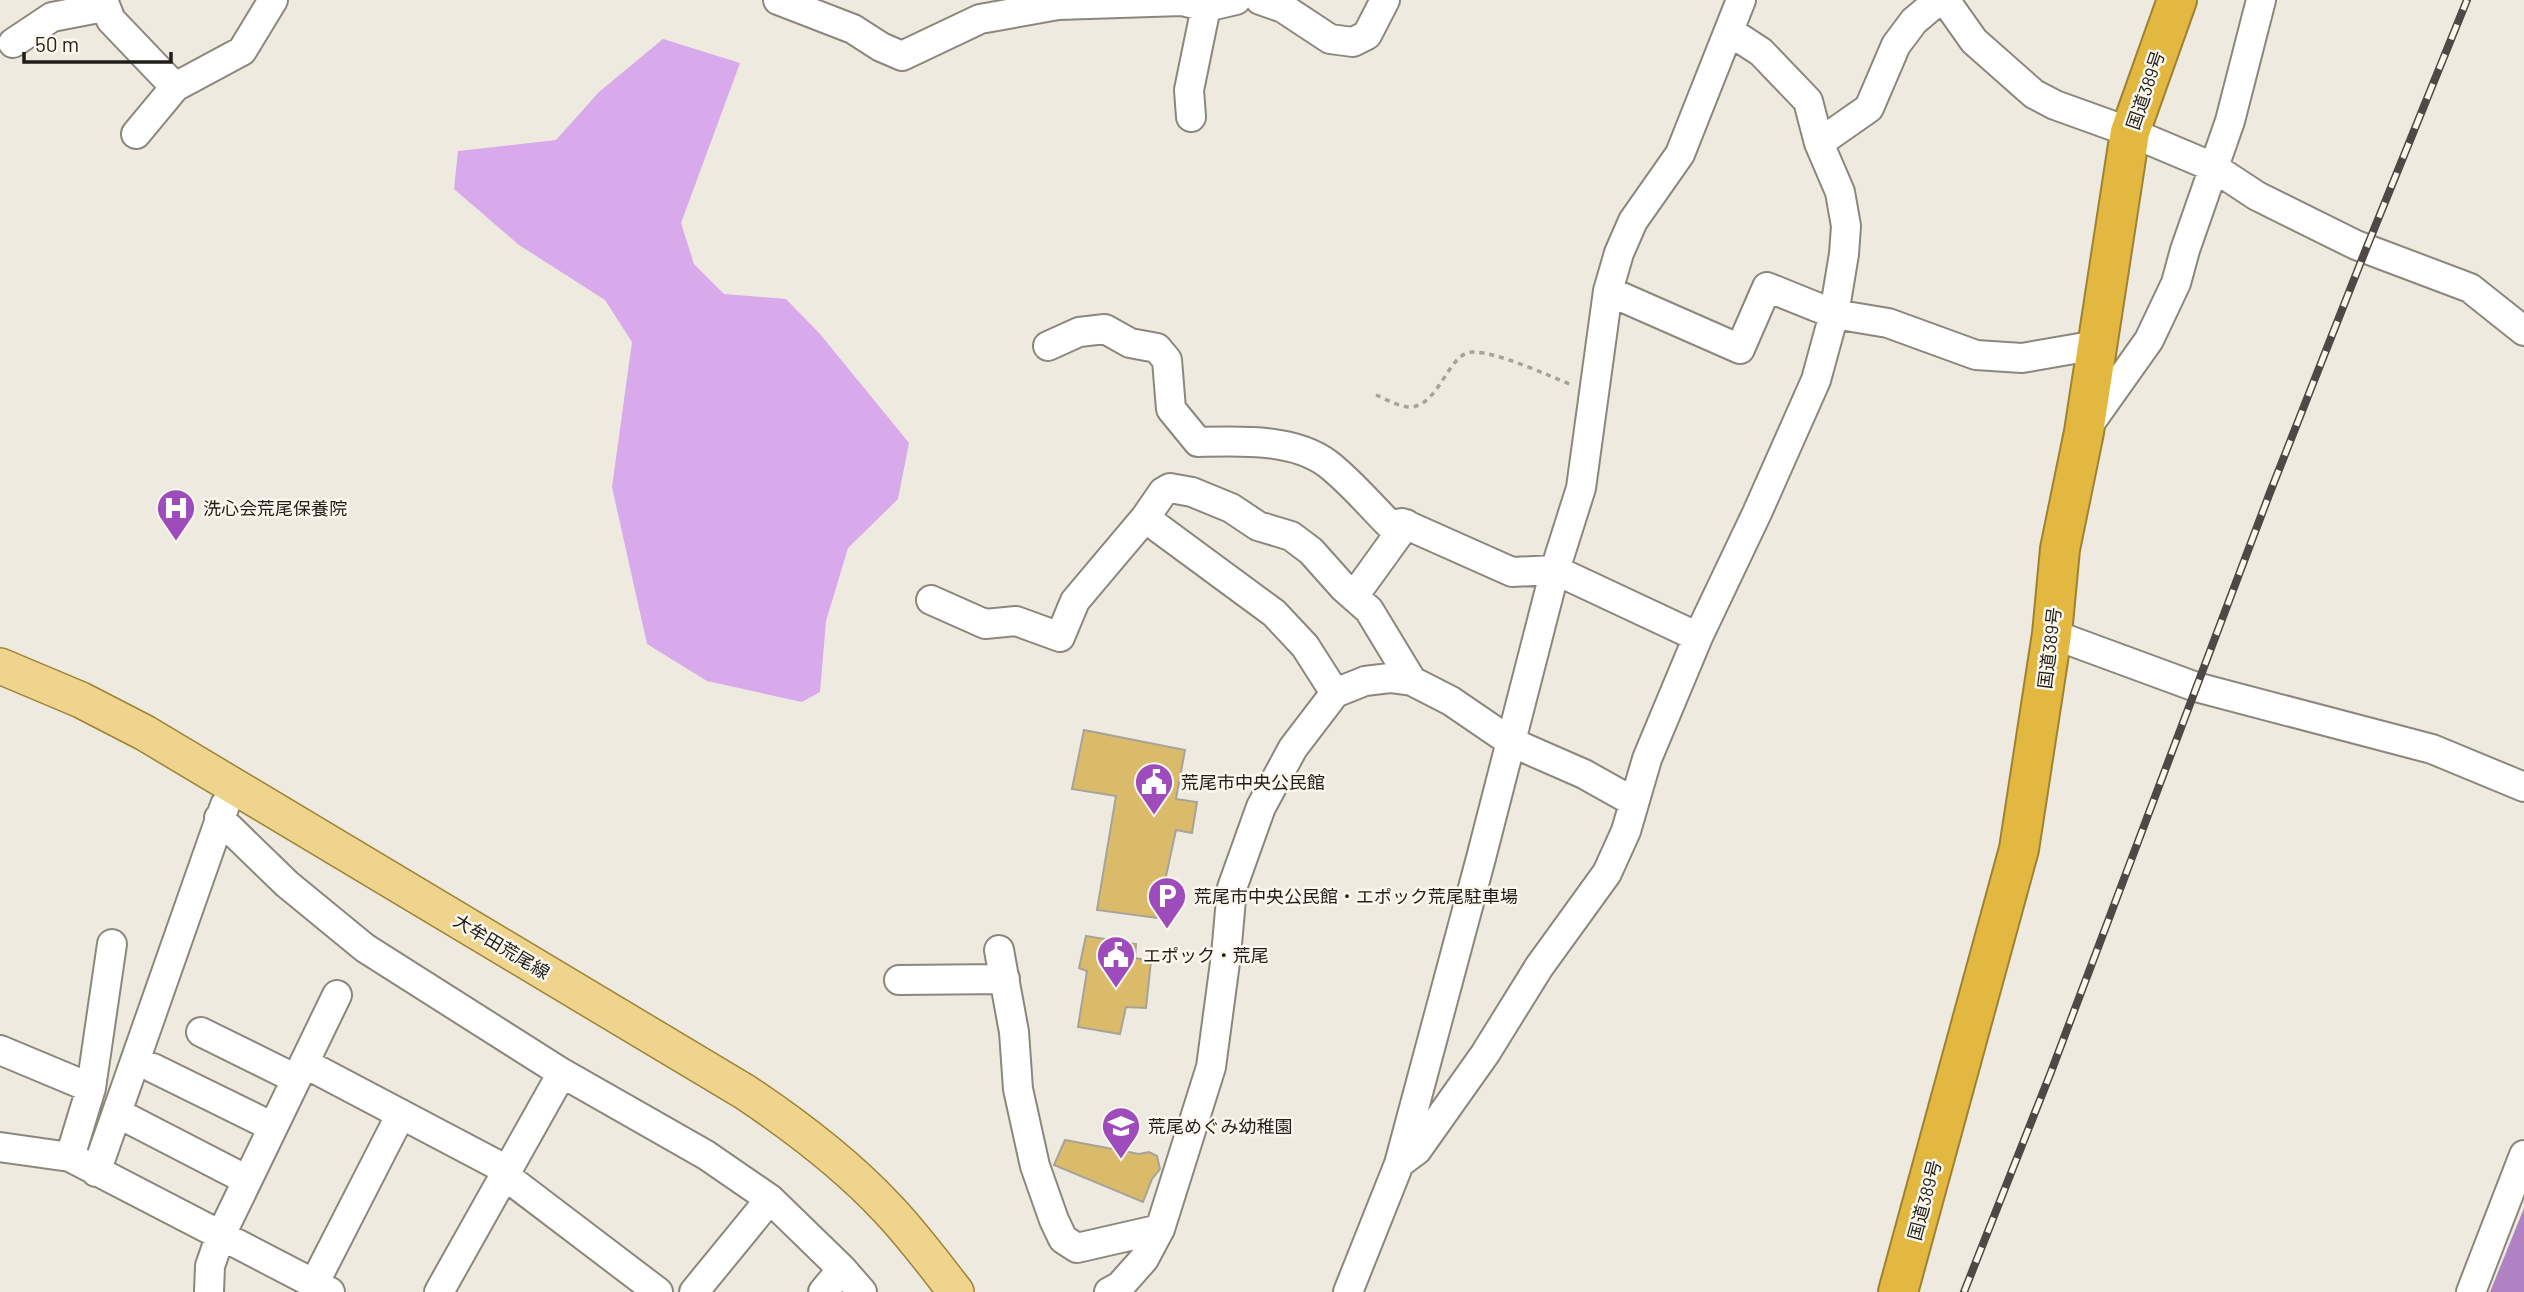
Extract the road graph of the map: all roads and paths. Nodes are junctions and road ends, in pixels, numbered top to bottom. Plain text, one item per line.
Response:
1 (273, 0) edge
2 (778, 0) edge
3 (1236, 0) edge
4 (1260, 0) edge
5 (1385, 0) edge
6 (1741, 0) edge
7 (1939, 0) edge
8 (1945, 0) edge
9 (2177, 0) edge
10 (2261, 0) edge
11 (103, 3) edge
12 (1206, 8) junction
13 (1729, 31) junction
14 (13, 43) dead end
15 (175, 87) junction
16 (1191, 117) dead end
17 (2130, 132) junction
18 (136, 134) dead end
19 (1819, 143) junction
20 (2213, 167) junction
21 (1608, 291) junction
22 (1835, 314) junction
23 (2524, 331) edge
24 (2097, 345) junction
25 (1048, 346) dead end
26 (1594, 394) junction
27 (1376, 395) dead end
28 (2084, 432) junction
29 (1145, 518) junction
30 (1406, 524) junction
31 (1555, 570) junction
32 (1354, 596) junction
33 (931, 600) dead end
34 (2052, 634) junction
35 (1698, 637) junction
36 (0, 666) edge
37 (1412, 681) junction
38 (1335, 693) junction
39 (1511, 742) junction
40 (233, 784) junction
41 (2524, 788) edge
42 (1634, 802) junction
43 (219, 818) junction
44 (112, 944) dead end
45 (999, 950) dead end
46 (1004, 979) junction
47 (899, 980) dead end
48 (337, 995) dead end
49 (201, 1032) dead end
50 (0, 1050) edge
51 (153, 1068) dead end
52 (300, 1071) junction
53 (562, 1073) junction
54 (91, 1088) junction
55 (401, 1114) junction
56 (130, 1119) dead end
57 (273, 1127) junction
58 (0, 1147) edge
59 (2524, 1155) edge
60 (70, 1157) junction
61 (1399, 1164) junction
62 (96, 1172) junction
63 (506, 1173) junction
64 (247, 1180) junction
65 (770, 1199) junction
66 (1160, 1229) junction
67 (220, 1237) junction
68 (842, 1269) junction
69 (322, 1288) edge
70 (701, 1290) edge
71 (209, 1292) edge
72 (439, 1292) edge
73 (658, 1292) edge
74 (823, 1292) edge
75 (862, 1292) edge
76 (956, 1292) edge
77 (1109, 1292) edge
78 (1348, 1292) edge
79 (1898, 1292) edge
80 (2471, 1292) edge

1 - 15 street
2 - 12 street
3 - 12 street
4 - 5 street
6 - 13 street
7 - 19 street
8 - 17 street
9 - 17 highway, 国道389号
10 - 20 street
11 - 14 street
11 - 15 street
12 - 16 street
13 - 19 street
13 - 21 street
15 - 18 street
17 - 20 street
17 - 24 highway, 国道389号
19 - 22 street
20 - 23 street
20 - 28 street
21 - 22 street
21 - 26 street
22 - 24 street
22 - 35 street
24 - 28 highway, 国道389号
25 - 30 street
26 - 27 path
26 - 31 street
28 - 34 highway, 国道389号
29 - 32 street
29 - 33 street
29 - 38 street
30 - 31 street
30 - 32 street
31 - 35 street
31 - 39 street
32 - 37 street
34 - 41 street
34 - 79 highway, 国道389号
35 - 42 street
36 - 40 main road, 大牟田荒尾線
37 - 38 street
37 - 39 street
38 - 66 street
39 - 42 street
39 - 61 street
40 - 43 street
40 - 76 main road, 大牟田荒尾線
42 - 61 street
43 - 53 street
43 - 62 street
44 - 54 street
45 - 46 street
46 - 47 street
46 - 66 street
48 - 52 street
49 - 52 street
50 - 54 street
51 - 57 street
52 - 55 street
52 - 57 street
53 - 63 street
53 - 65 street
54 - 60 street
55 - 63 street
55 - 69 street
56 - 64 street
57 - 64 street
58 - 60 street
59 - 80 street
60 - 62 street
61 - 78 street
62 - 67 street
63 - 72 street
63 - 73 street
64 - 67 street
65 - 68 street
65 - 70 street
66 - 77 street
67 - 69 street
67 - 71 street
68 - 74 street
68 - 75 street

